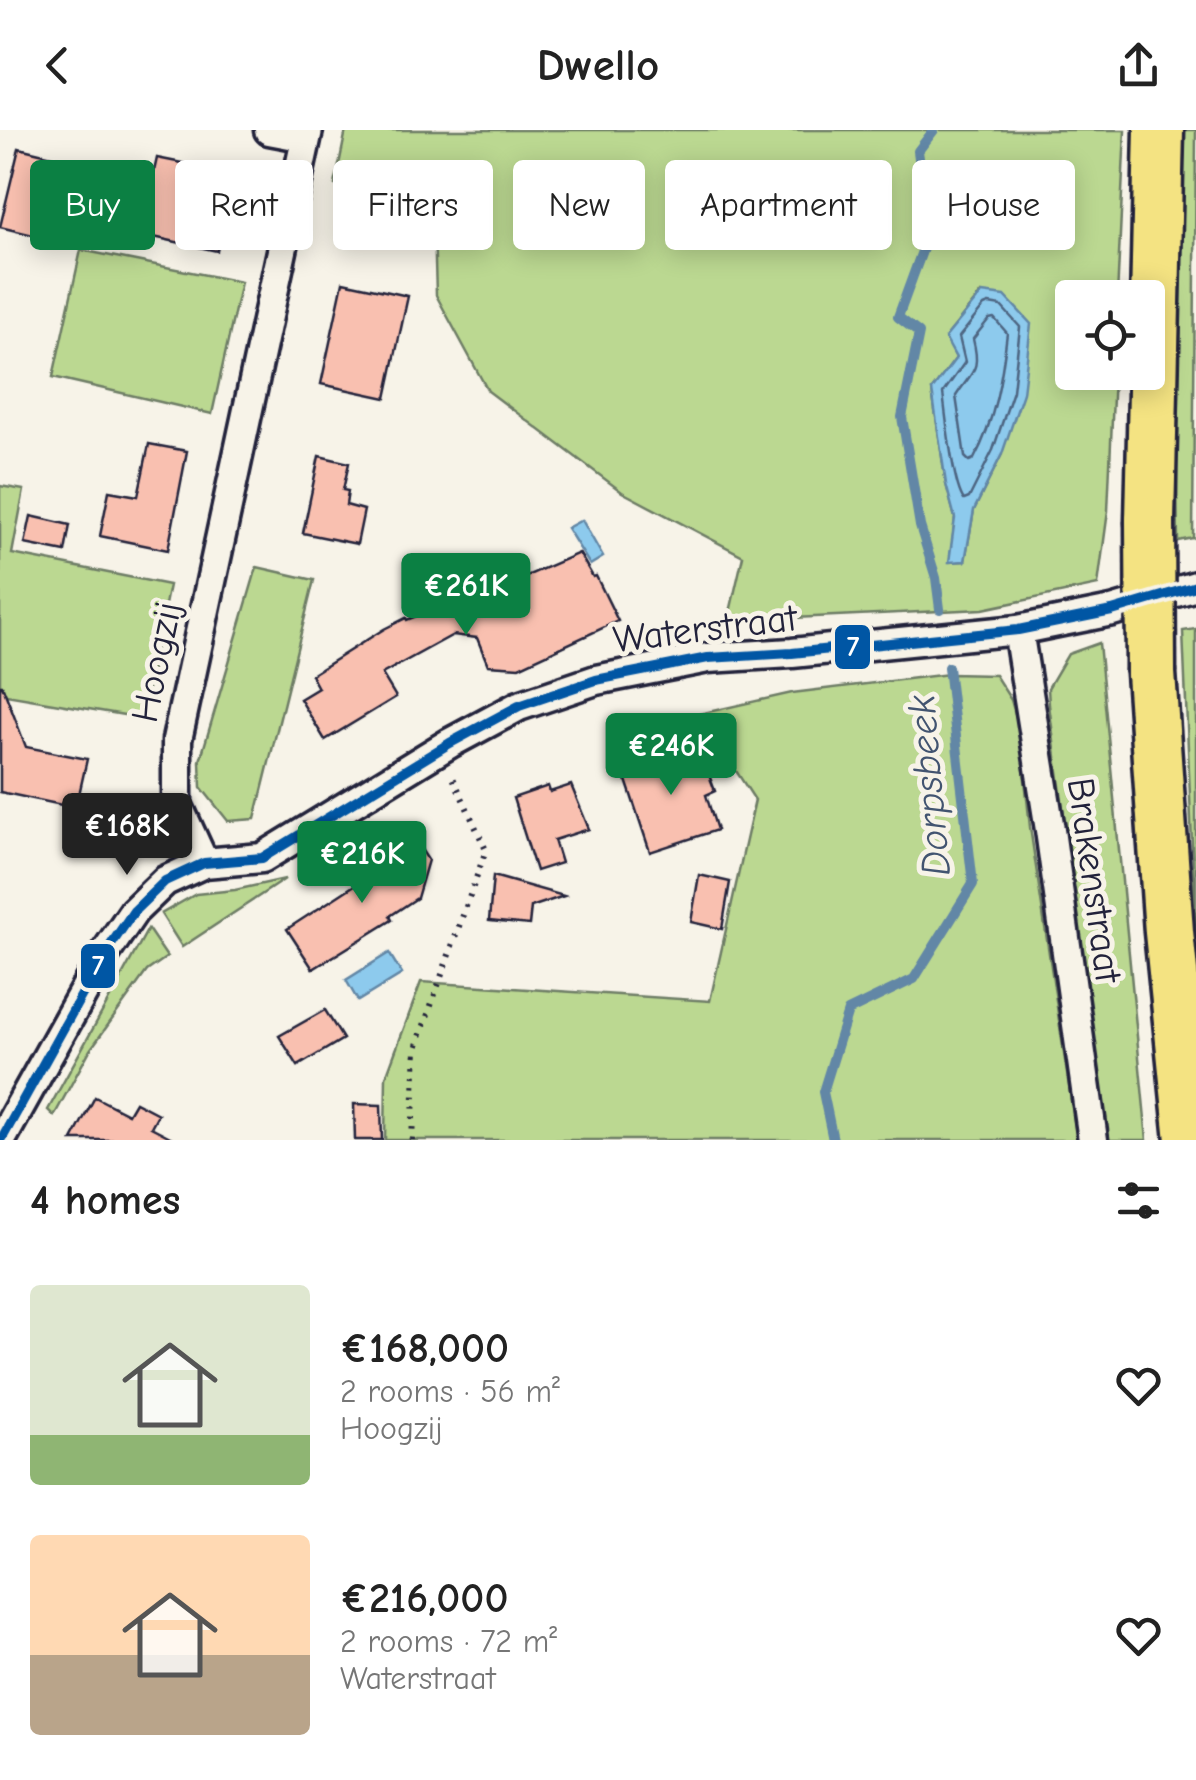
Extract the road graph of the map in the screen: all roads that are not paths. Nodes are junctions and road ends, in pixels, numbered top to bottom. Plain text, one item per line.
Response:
1 (269, 130) edge
2 (1160, 130) edge
3 (307, 134) edge
4 (1196, 586) edge
5 (1018, 630) junction
6 (204, 864) junction
7 (1, 1140) edge
8 (1093, 1140) edge
9 (1190, 1140) edge

1 - 3 street
2 - 9 highway, bridge
3 - 6 street, Hoogzij
4 - 5 street, Waterstraat
5 - 6 street, Waterstraat
5 - 8 street, Brakenstraat
6 - 7 street

